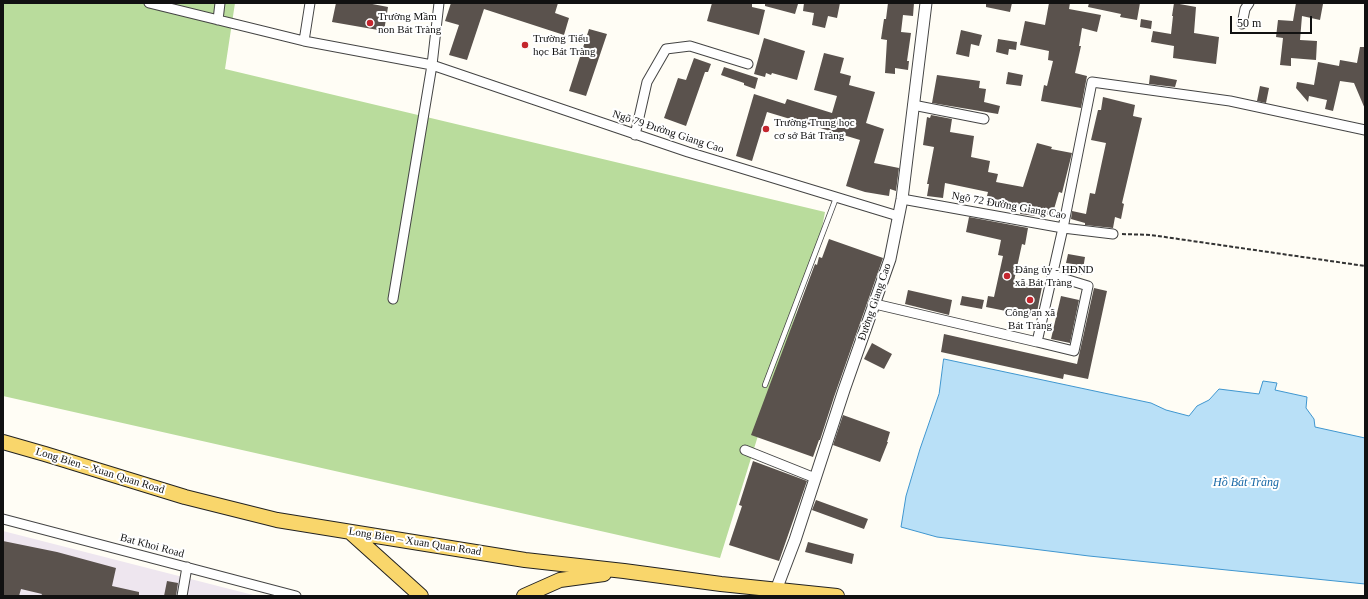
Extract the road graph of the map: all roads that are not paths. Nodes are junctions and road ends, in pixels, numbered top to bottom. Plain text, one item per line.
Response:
1 (148, 3) edge
2 (220, 3) edge
3 (310, 3) edge
4 (439, 3) edge
5 (926, 3) edge
6 (1249, 3) edge
7 (218, 20) junction
8 (1242, 24) dead end
9 (304, 41) junction
10 (748, 64) dead end
11 (432, 65) junction
12 (913, 105) junction
13 (984, 119) dead end
14 (1365, 130) edge
15 (635, 135) junction
16 (836, 198) junction
17 (902, 199) junction
18 (898, 216) junction
19 (1063, 228) junction
20 (1113, 234) road end
21 (1052, 275) junction
22 (393, 299) dead end
23 (875, 304) junction
24 (1037, 342) junction
25 (765, 385) dead end
26 (3, 442) edge
27 (745, 450) dead end
28 (815, 478) junction
29 (3, 519) edge
30 (349, 532) junction
31 (187, 567) junction
32 (624, 571) junction
33 (781, 593) edge
34 (182, 596) edge
35 (296, 596) edge
36 (421, 596) edge
37 (524, 596) edge
38 (837, 596) edge

1 - 7 street, Ngõ 79 Đường Giang Cao
2 - 7 street
3 - 9 street
4 - 11 street
5 - 12 street, Đường Giang Cao
6 - 8 street
7 - 9 street, Ngõ 79 Đường Giang Cao
9 - 11 street, Ngõ 79 Đường Giang Cao
10 - 15 street
11 - 15 street, Ngõ 79 Đường Giang Cao
11 - 22 street
12 - 13 street
12 - 17 street, Đường Giang Cao
14 - 19 street
15 - 16 street, Ngõ 79 Đường Giang Cao
16 - 18 street, Ngõ 79 Đường Giang Cao
16 - 25 lane
17 - 18 street, Đường Giang Cao
17 - 19 street, Ngõ 72 Đường Giang Cao
18 - 23 street, Đường Giang Cao
19 - 20 street, Ngõ 72 Đường Giang Cao
19 - 21 street
21 - 24 street
21 - 24 street
23 - 24 street
23 - 28 street, Đường Giang Cao
26 - 30 main road, Long Bien – Xuan Quan Road
27 - 28 street
28 - 33 street, Đường Giang Cao
29 - 31 street, Bat Khoi Road
30 - 32 main road, Long Bien – Xuan Quan Road
30 - 36 main road
31 - 34 street
31 - 35 street, Bat Khoi Road
32 - 33 main road, Long Bien – Xuan Quan Road
32 - 37 main road
33 - 38 main road, Long Bien – Xuan Quan Road

